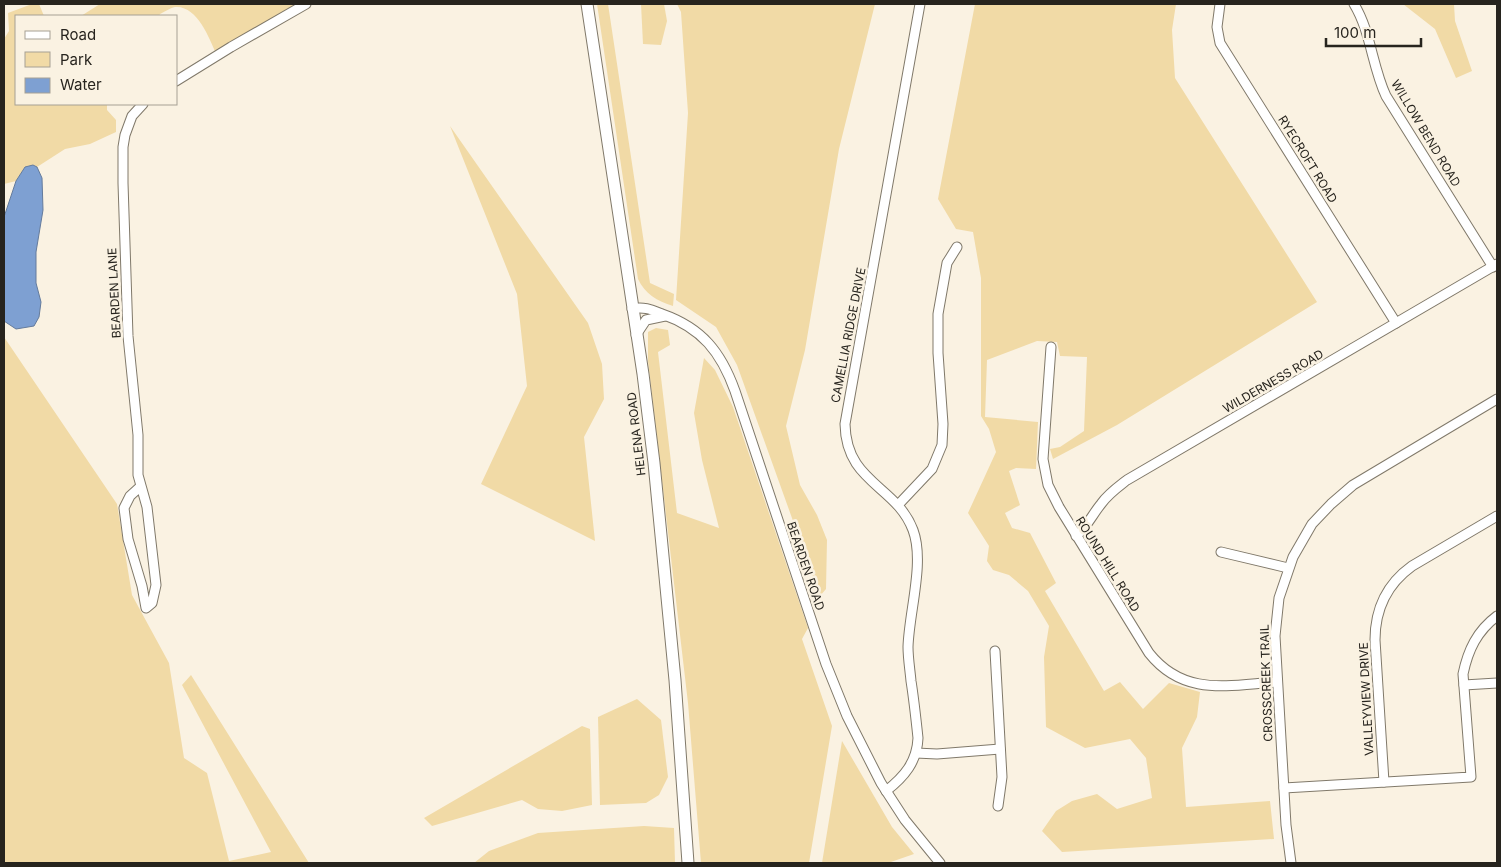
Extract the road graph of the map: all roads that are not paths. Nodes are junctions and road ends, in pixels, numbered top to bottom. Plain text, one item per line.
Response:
1 (306, 4) edge
2 (587, 4) edge
3 (920, 4) edge
4 (1220, 4) edge
5 (1354, 4) edge
6 (178, 80) edge
7 (142, 105) edge
8 (957, 247) dead end
9 (1495, 266) edge
10 (632, 309) junction
11 (669, 316) junction
12 (1396, 323) junction
13 (636, 335) junction
14 (1050, 348) dead end
15 (1497, 399) edge
16 (142, 486) junction
17 (898, 505) junction
18 (1497, 516) edge
19 (1076, 536) junction
20 (1221, 552) dead end
21 (1288, 568) junction
22 (1497, 616) edge
23 (995, 651) dead end
24 (1277, 682) junction
25 (1497, 683) edge
26 (1464, 685) junction
27 (1000, 750) junction
28 (916, 753) junction
29 (1384, 782) junction
30 (1284, 788) junction
31 (886, 791) junction
32 (998, 806) dead end
33 (688, 863) edge
34 (940, 863) edge
35 (1291, 863) edge

1 - 6 street
2 - 10 main road, HELENA ROAD
3 - 17 street, CAMELLIA RIDGE DRIVE
4 - 12 street, RYECROFT ROAD
5 - 9 street, WILLOW BEND ROAD
7 - 16 street, BEARDEN LANE
8 - 17 street
9 - 12 street, WILDERNESS ROAD
10 - 11 street, BEARDEN ROAD
10 - 13 main road, HELENA ROAD
11 - 13 street
11 - 31 street, BEARDEN ROAD
12 - 19 street, WILDERNESS ROAD
13 - 33 main road, HELENA ROAD
14 - 19 street, ROUND HILL ROAD
15 - 21 street, CROSSCREEK TRAIL
16 - 16 street, BEARDEN LANE
17 - 28 street, CAMELLIA RIDGE DRIVE
18 - 29 street, VALLEYVIEW DRIVE
19 - 24 street, ROUND HILL ROAD
20 - 21 street
21 - 24 street, CROSSCREEK TRAIL
22 - 26 street
23 - 27 street
24 - 30 street, CROSSCREEK TRAIL
25 - 26 street
26 - 29 street
27 - 28 street
27 - 32 street
28 - 31 street
29 - 30 street
30 - 35 street, CROSSCREEK TRAIL
31 - 34 street, BEARDEN ROAD

